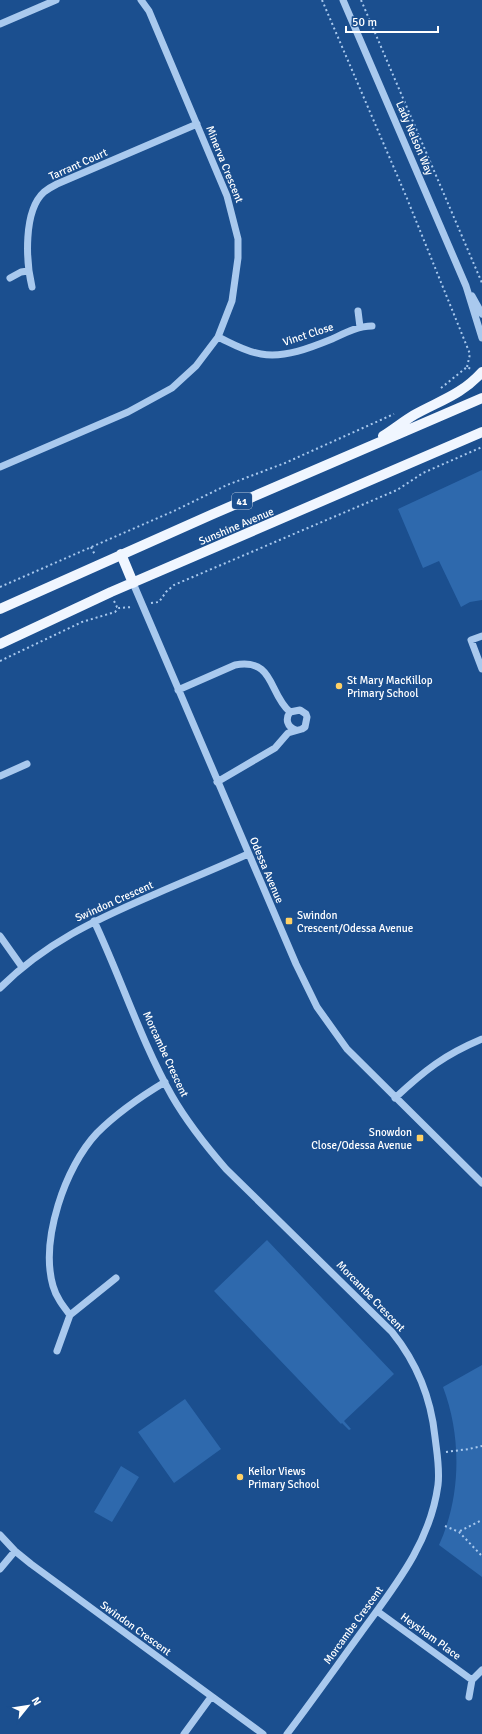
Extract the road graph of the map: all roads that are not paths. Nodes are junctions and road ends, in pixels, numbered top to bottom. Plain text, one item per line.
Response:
1 (56, 0) edge
2 (141, 0) edge
3 (146, 0) edge
4 (343, 0) edge
5 (44, 2) edge
6 (149, 11) junction
7 (0, 24) edge
8 (197, 124) junction
9 (28, 271) junction
10 (10, 278) dead end
11 (466, 286) junction
12 (32, 287) dead end
13 (358, 311) dead end
14 (482, 314) edge
15 (372, 326) dead end
16 (360, 327) junction
17 (218, 337) junction
18 (482, 338) edge
19 (481, 373) edge
20 (482, 398) edge
21 (482, 432) edge
22 (364, 449) junction
23 (0, 467) edge
24 (121, 554) junction
25 (133, 583) junction
26 (0, 609) edge
27 (482, 636) edge
28 (0, 644) edge
29 (482, 669) edge
30 (178, 690) junction
31 (290, 712) junction
32 (296, 730) junction
33 (28, 764) dead end
34 (0, 776) edge
35 (217, 782) junction
36 (248, 854) junction
37 (94, 921) junction
38 (0, 936) edge
39 (22, 967) junction
40 (0, 988) edge
41 (482, 1039) edge
42 (165, 1082) junction
43 (395, 1098) junction
44 (482, 1184) edge
45 (116, 1278) dead end
46 (70, 1314) junction
47 (57, 1351) dead end
48 (0, 1535) edge
49 (15, 1551) junction
50 (0, 1569) edge
51 (377, 1611) junction
52 (482, 1670) edge
53 (472, 1680) junction
54 (211, 1697) junction
55 (469, 1697) dead end
56 (184, 1734) edge
57 (263, 1734) edge
58 (287, 1734) edge

1 - 5 street
2 - 6 street, Minerva Crescent
3 - 6 street, Minerva Crescent
4 - 11 street, Lady Nelson Way
5 - 7 street
6 - 8 street, Minerva Crescent
8 - 9 street, Tarrant Court
8 - 17 street, Minerva Crescent
9 - 10 street
9 - 12 street, Tarrant Court
11 - 14 street, Lady Nelson Way
11 - 18 street, Lady Nelson Way
13 - 16 street
15 - 16 street, Vinct Close
16 - 17 street, Vinct Close
17 - 23 street, Minerva Crescent
19 - 22 main road
20 - 22 main road, Sunshine Avenue / 41
21 - 25 main road, Sunshine Avenue
22 - 24 main road, Sunshine Avenue / 41
24 - 25 main road
24 - 26 main road, Sunshine Avenue / 41
25 - 28 main road, Sunshine Avenue
25 - 30 street, Odessa Avenue
27 - 29 street
30 - 31 street
30 - 35 street, Odessa Avenue
31 - 32 street
31 - 32 street
32 - 35 street
33 - 34 street
35 - 36 street, Odessa Avenue
36 - 37 street, Swindon Crescent
36 - 43 street, Odessa Avenue
37 - 39 street, Swindon Crescent
37 - 42 street, Morcambe Crescent
38 - 39 street
39 - 40 street, Swindon Crescent
41 - 43 street
42 - 46 street
42 - 51 street, Morcambe Crescent
43 - 44 street, Odessa Avenue
45 - 46 street
46 - 47 street
48 - 49 street, Swindon Crescent
49 - 50 street
49 - 54 street, Swindon Crescent
51 - 53 street, Heysham Place
51 - 58 street, Morcambe Crescent
52 - 53 street
53 - 55 street
54 - 56 street
54 - 57 street, Swindon Crescent

